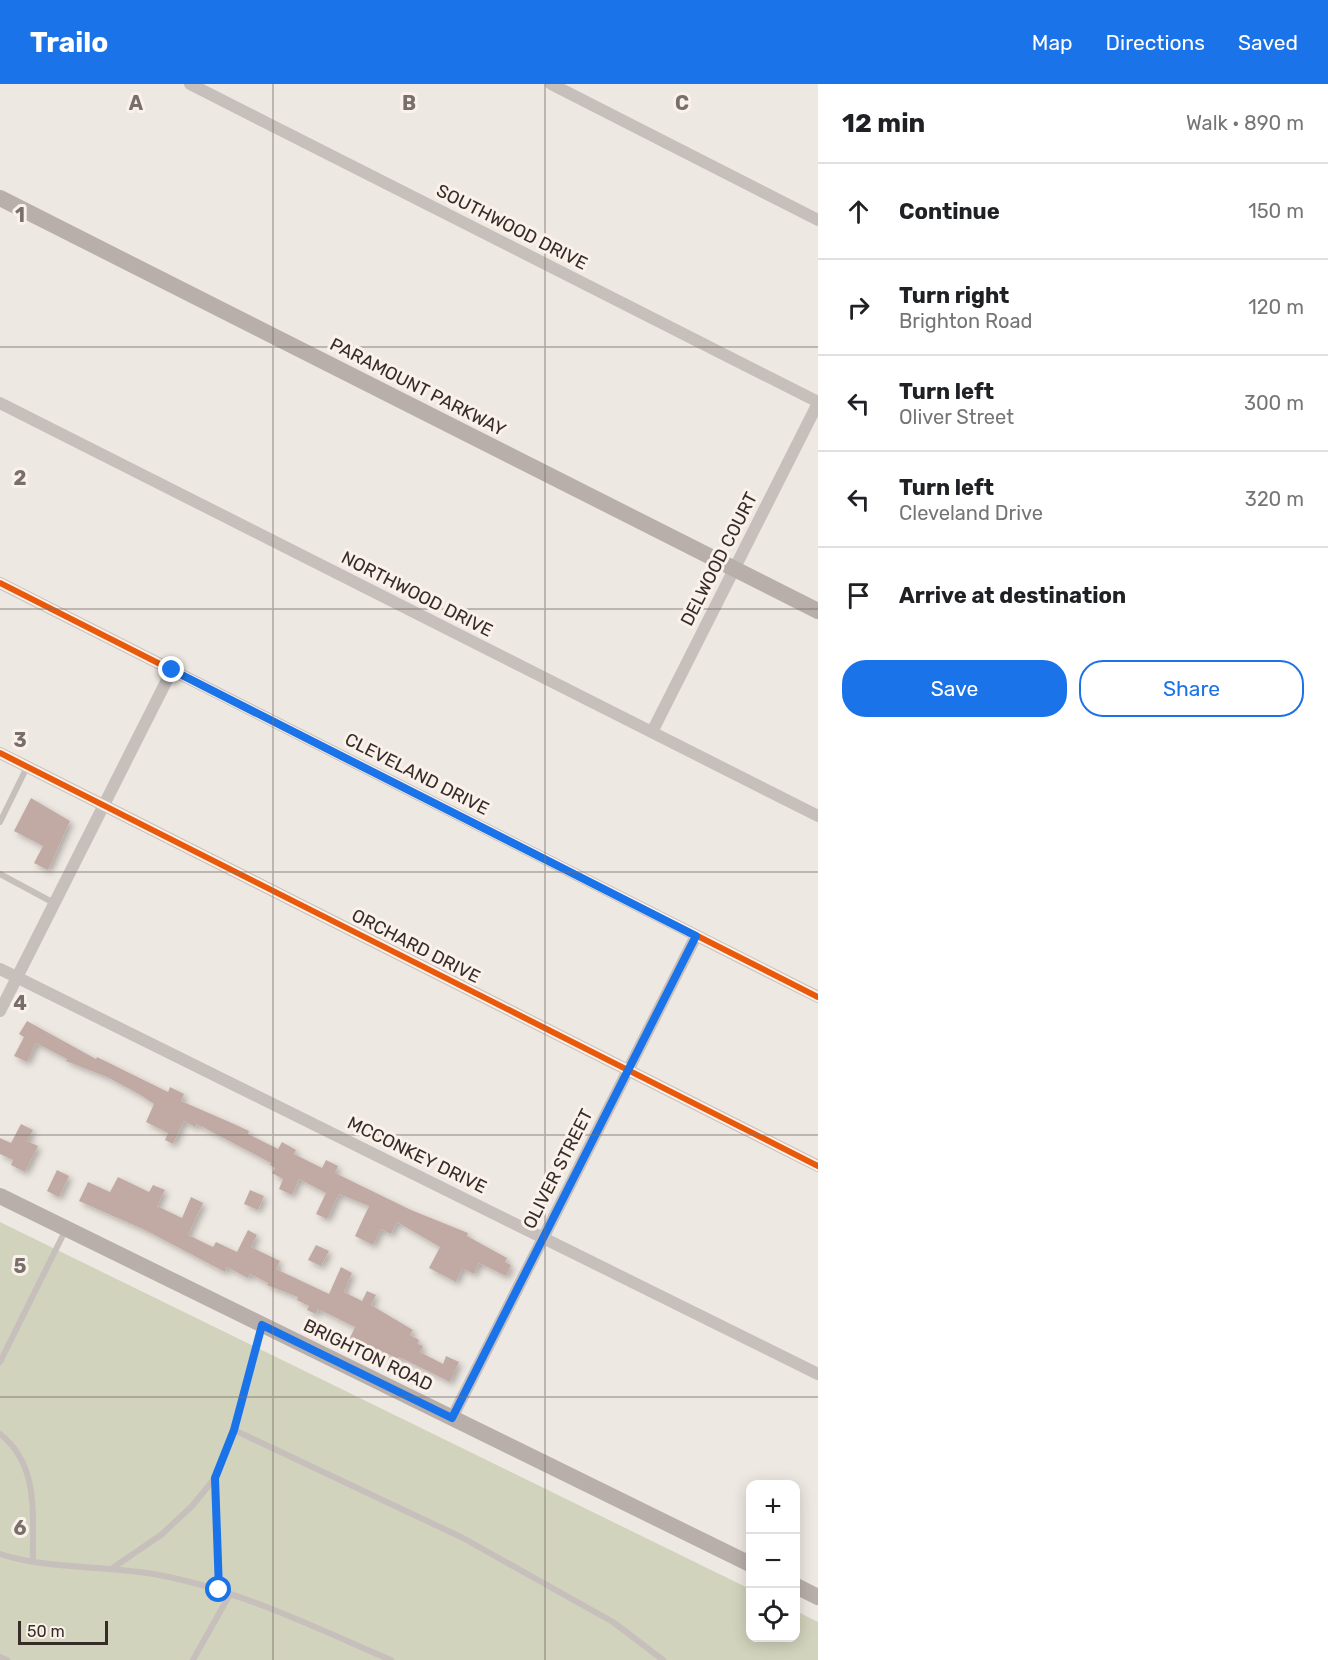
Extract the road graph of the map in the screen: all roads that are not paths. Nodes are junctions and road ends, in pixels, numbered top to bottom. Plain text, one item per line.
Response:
1 (190, 84) edge
2 (551, 84) edge
3 (0, 198) edge
4 (818, 220) edge
5 (0, 403) edge
6 (818, 403) edge
7 (734, 569) junction
8 (0, 583) edge
9 (818, 611) edge
10 (172, 670) junction
11 (652, 732) junction
12 (0, 753) edge
13 (27, 766) junction
14 (104, 805) junction
15 (818, 816) edge
16 (0, 822) edge
17 (0, 874) edge
18 (54, 903) junction
19 (696, 936) junction
20 (0, 969) edge
21 (17, 978) junction
22 (818, 998) edge
23 (0, 1011) edge
24 (628, 1069) junction
25 (818, 1166) edge
26 (0, 1196) edge
27 (66, 1229) junction
28 (543, 1238) junction
29 (262, 1325) junction
30 (0, 1362) edge
31 (818, 1374) edge
32 (452, 1418) junction
33 (234, 1430) junction
34 (0, 1434) edge
35 (215, 1478) junction
36 (0, 1554) edge
37 (33, 1561) junction
38 (746, 1562) edge
39 (114, 1567) junction
40 (799, 1588) edge
41 (219, 1590) junction
42 (230, 1594) junction
43 (818, 1597) edge
44 (0, 1657) edge
45 (7, 1660) edge
46 (193, 1660) edge
47 (391, 1660) edge
48 (663, 1660) edge

1 - 6 street, SOUTHWOOD DRIVE
2 - 4 street
3 - 7 street, PARAMOUNT PARKWAY
5 - 11 street, NORTHWOOD DRIVE
6 - 7 street, DELWOOD COURT
7 - 9 street, PARAMOUNT PARKWAY
7 - 11 street, DELWOOD COURT
8 - 10 street, CLEVELAND DRIVE
10 - 14 street
10 - 19 street, CLEVELAND DRIVE
11 - 15 street, NORTHWOOD DRIVE
12 - 13 street, ORCHARD DRIVE
13 - 14 street, ORCHARD DRIVE
13 - 16 lane
14 - 18 street
14 - 24 street, ORCHARD DRIVE
17 - 18 lane
18 - 21 street
19 - 22 street, CLEVELAND DRIVE
19 - 24 street, OLIVER STREET
20 - 21 street, MCCONKEY DRIVE
21 - 23 street
21 - 28 street, MCCONKEY DRIVE
24 - 25 street, ORCHARD DRIVE
24 - 28 street, OLIVER STREET
26 - 27 street, BRIGHTON ROAD
27 - 29 street, BRIGHTON ROAD
27 - 30 lane
28 - 31 street, MCCONKEY DRIVE
28 - 32 street, OLIVER STREET
29 - 32 street, BRIGHTON ROAD
29 - 33 lane
32 - 38 street, BRIGHTON ROAD
33 - 35 lane
33 - 48 lane
34 - 37 lane
35 - 39 lane
35 - 41 lane
36 - 37 lane
37 - 39 lane
39 - 41 lane
40 - 43 street
41 - 42 lane
42 - 46 lane
42 - 47 lane
44 - 45 lane

